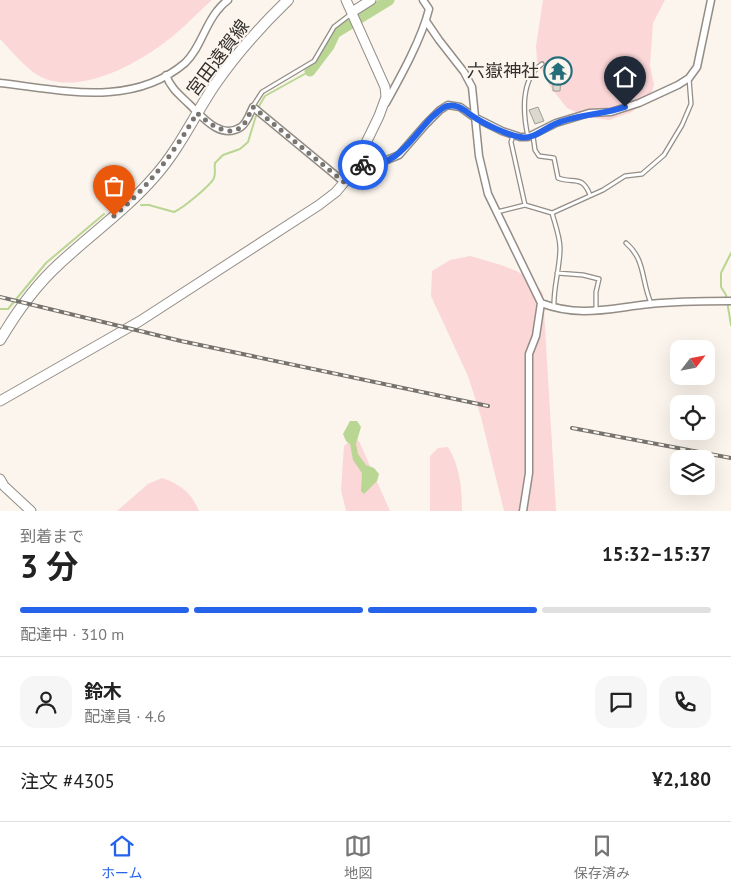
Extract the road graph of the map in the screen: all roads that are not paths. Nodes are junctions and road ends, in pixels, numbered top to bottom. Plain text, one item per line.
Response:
1 (228, 0) edge
2 (288, 0) edge
3 (346, 0) edge
4 (371, 0) edge
5 (423, 0) edge
6 (711, 0) edge
7 (352, 12) junction
8 (426, 21) junction
9 (542, 64) dead end
10 (166, 75) junction
11 (689, 78) junction
12 (0, 83) edge
13 (384, 106) junction
14 (253, 107) junction
15 (197, 113) junction
16 (474, 117) junction
17 (513, 135) junction
18 (530, 137) junction
19 (357, 165) junction
20 (345, 183) junction
21 (590, 196) junction
22 (525, 204) junction
23 (497, 212) junction
24 (552, 213) junction
25 (626, 243) dead end
26 (557, 273) junction
27 (731, 301) edge
28 (541, 302) junction
29 (651, 304) junction
30 (554, 308) junction
31 (596, 311) junction
32 (0, 340) edge
33 (0, 401) edge
34 (0, 479) edge
35 (31, 511) edge
36 (523, 511) edge

1 - 10 street
2 - 15 main road, 宮田遠賀線
3 - 7 street
4 - 7 street
5 - 8 street
6 - 11 street
7 - 13 street
7 - 14 lane
8 - 13 street
8 - 16 street
9 - 18 lane
10 - 12 street
10 - 15 street
11 - 18 street
11 - 21 lane
13 - 19 street
14 - 15 street
14 - 20 street
15 - 32 main road, 宮田遠賀線
16 - 17 street
16 - 19 street
16 - 23 street
17 - 18 street
17 - 22 lane
18 - 21 lane
19 - 20 street
20 - 33 street
21 - 24 lane
22 - 23 lane
22 - 24 lane
23 - 28 street
24 - 26 lane
25 - 29 lane
26 - 30 lane
26 - 31 lane
27 - 29 street
28 - 30 street
28 - 36 street
29 - 31 street
30 - 31 street
34 - 35 street

